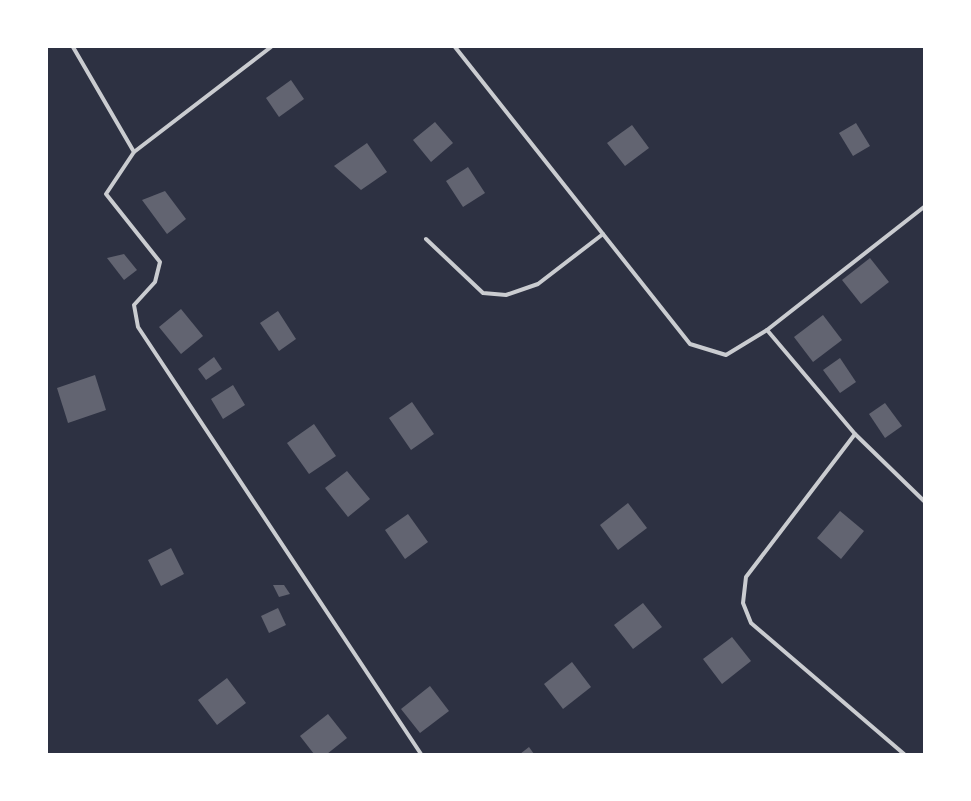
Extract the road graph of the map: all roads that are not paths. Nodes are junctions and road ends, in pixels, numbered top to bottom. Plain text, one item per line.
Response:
1 (72, 47) edge
2 (271, 47) edge
3 (455, 47) edge
4 (134, 152) junction
5 (924, 207) edge
6 (603, 234) junction
7 (426, 239) dead end
8 (767, 330) junction
9 (855, 434) junction
10 (924, 500) edge
11 (421, 754) edge
12 (904, 754) edge

1 - 4 street
2 - 4 street
3 - 6 street
4 - 11 street
5 - 8 street
6 - 7 street
6 - 8 street
8 - 9 street
9 - 10 street
9 - 12 street

